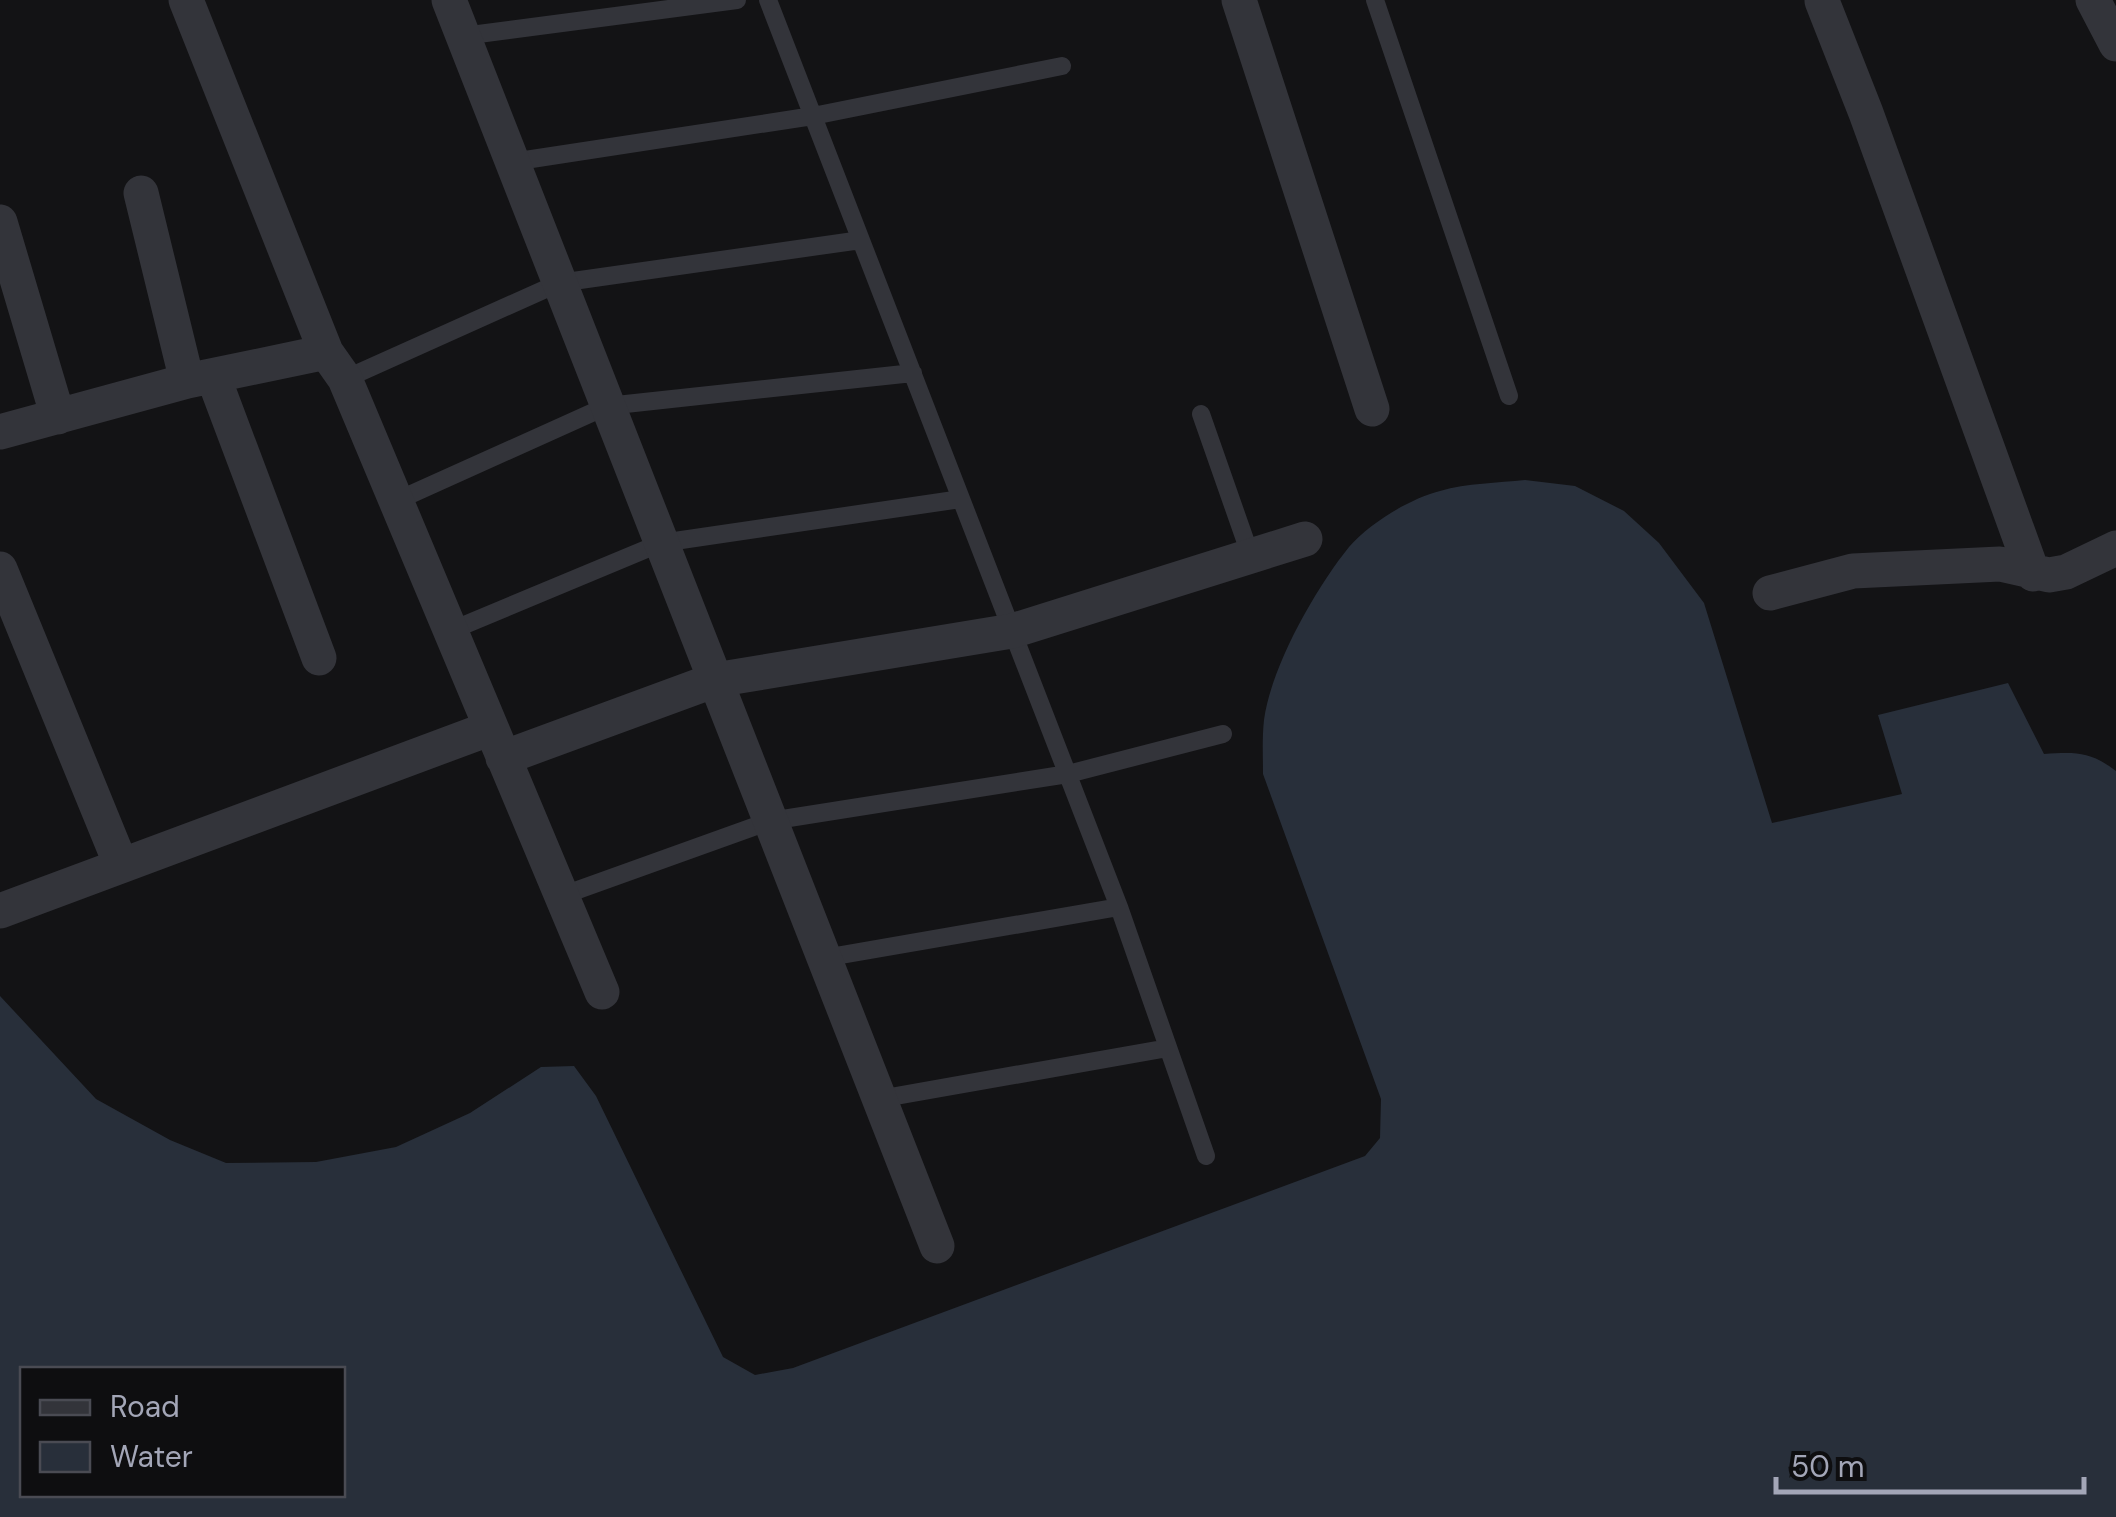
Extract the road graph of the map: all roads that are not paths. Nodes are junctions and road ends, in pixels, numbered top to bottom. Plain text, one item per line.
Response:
1 (186, 0) edge
2 (448, 0) edge
3 (737, 0) edge
4 (768, 0) edge
5 (1238, 0) edge
6 (1374, 0) edge
7 (2093, 0) edge
8 (1822, 1) edge
9 (462, 36) junction
10 (2116, 44) edge
11 (1062, 66) dead end
12 (813, 116) junction
13 (512, 162) junction
14 (141, 193) dead end
15 (0, 222) edge
16 (861, 240) junction
17 (560, 284) junction
18 (336, 365) junction
19 (913, 373) junction
20 (200, 379) junction
21 (1509, 396) dead end
22 (607, 406) junction
23 (1372, 409) dead end
24 (1201, 414) dead end
25 (58, 418) junction
26 (0, 432) edge
27 (961, 499) junction
28 (396, 501) junction
29 (1305, 539) dead end
30 (661, 543) junction
31 (2116, 548) edge
32 (1250, 554) junction
33 (0, 570) edge
34 (2032, 574) junction
35 (1770, 593) dead end
36 (450, 631) junction
37 (1012, 631) junction
38 (319, 658) dead end
39 (715, 680) junction
40 (1223, 734) dead end
41 (497, 743) junction
42 (1068, 774) junction
43 (770, 821) junction
44 (121, 865) junction
45 (561, 896) junction
46 (2, 905) edge
47 (1119, 907) junction
48 (824, 958) junction
49 (602, 992) dead end
50 (1168, 1048) junction
51 (879, 1099) junction
52 (1206, 1156) dead end
53 (937, 1246) dead end

1 - 18 street
2 - 9 street
3 - 9 lane
4 - 12 lane
5 - 23 street
6 - 21 lane
7 - 10 street
8 - 34 street
9 - 13 street
11 - 12 lane
12 - 13 lane
12 - 16 lane
13 - 17 street
14 - 20 street
15 - 25 street
16 - 17 lane
16 - 19 lane
17 - 18 lane
17 - 22 street
18 - 20 street
18 - 28 street
19 - 22 lane
19 - 27 lane
20 - 25 street
20 - 38 street
22 - 28 lane
22 - 30 street
24 - 32 lane
25 - 26 street
27 - 30 lane
27 - 37 lane
28 - 36 street
29 - 32 street
30 - 36 lane
30 - 39 street
31 - 34 street
32 - 37 street
33 - 44 street
34 - 35 street
36 - 41 street
37 - 39 street
37 - 42 lane
39 - 41 street
39 - 43 street
40 - 42 lane
41 - 44 street
41 - 45 street
42 - 43 lane
42 - 47 lane
43 - 45 lane
43 - 48 street
44 - 46 street
45 - 49 street
47 - 48 lane
47 - 50 lane
48 - 51 street
50 - 51 lane
50 - 52 lane
51 - 53 street

